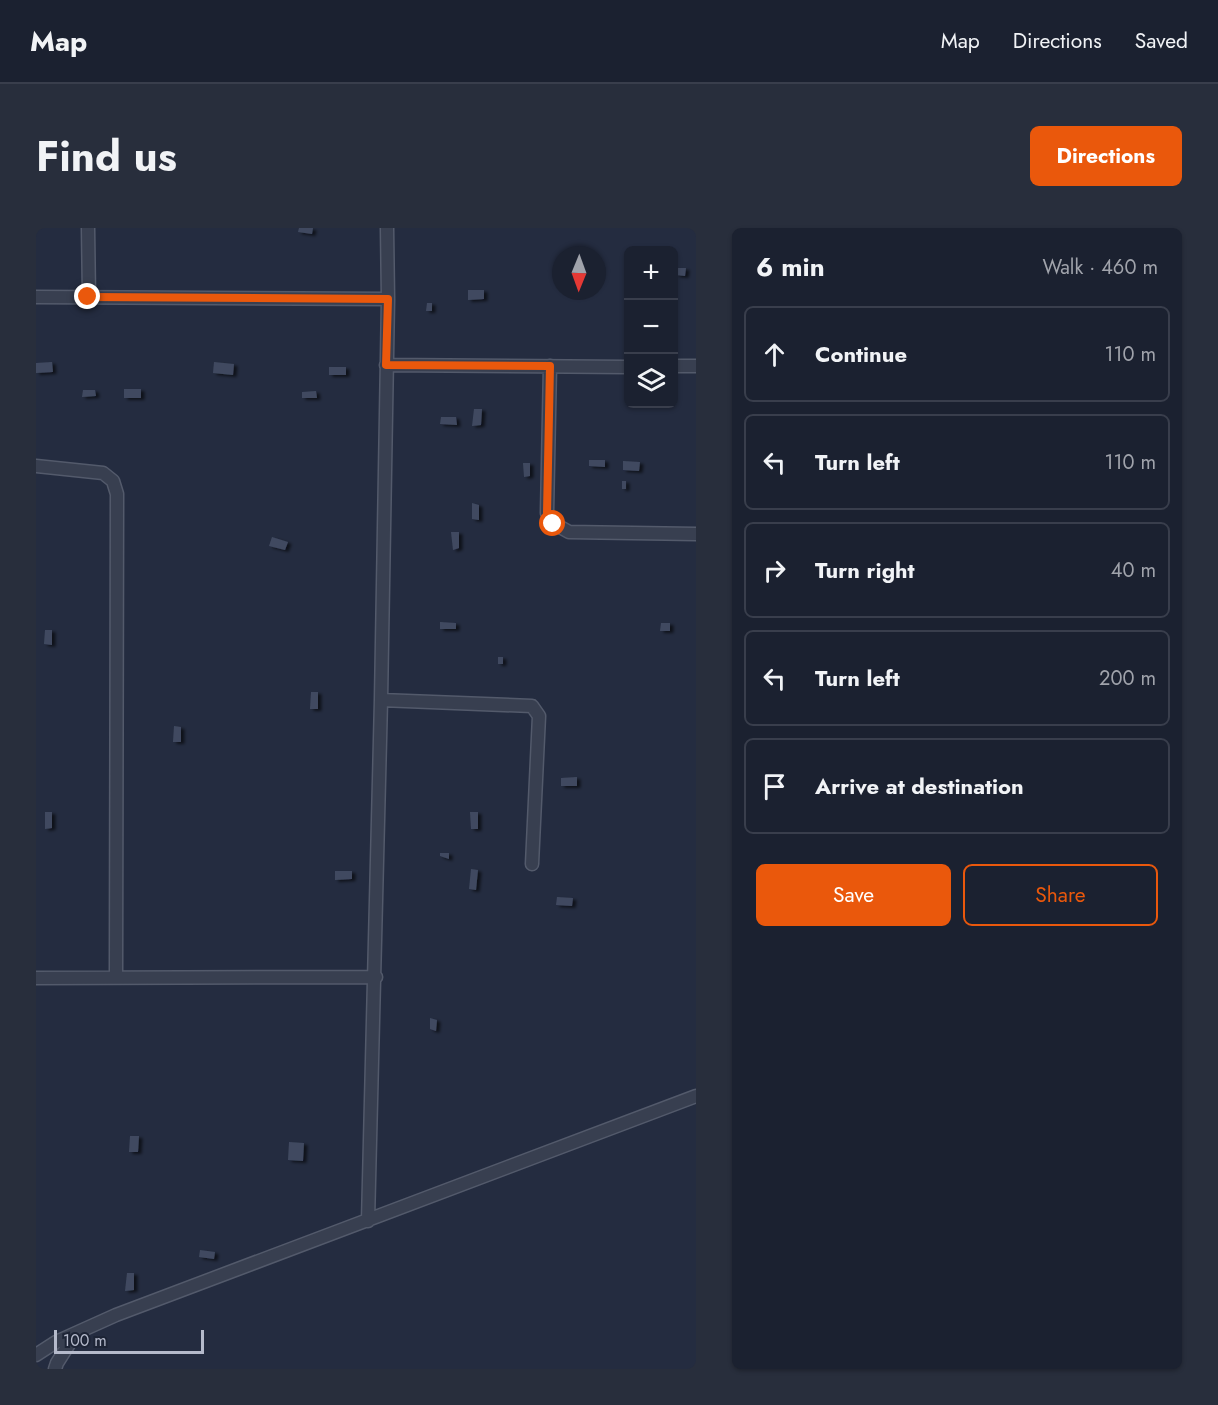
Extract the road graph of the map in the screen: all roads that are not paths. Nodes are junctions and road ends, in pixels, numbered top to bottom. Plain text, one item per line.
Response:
1 (88, 228) edge
2 (387, 228) edge
3 (36, 297) edge
4 (88, 297) junction
5 (388, 299) junction
6 (386, 365) junction
7 (550, 366) junction
8 (678, 366) edge
9 (696, 366) edge
10 (624, 367) edge
11 (36, 466) edge
12 (696, 534) edge
13 (381, 700) junction
14 (532, 864) dead end
15 (116, 977) junction
16 (376, 977) junction
17 (36, 978) edge
18 (696, 1096) edge
19 (368, 1221) junction
20 (76, 1332) junction
21 (36, 1355) edge
22 (55, 1369) edge

1 - 4 street
2 - 5 street
3 - 4 street
4 - 5 street
5 - 6 street
6 - 7 street
6 - 13 street
7 - 10 street
7 - 12 street
8 - 9 street
11 - 15 street
13 - 14 street
13 - 16 street
15 - 16 street
15 - 17 street
16 - 19 street
18 - 19 street
19 - 20 street
20 - 21 street
20 - 22 street

